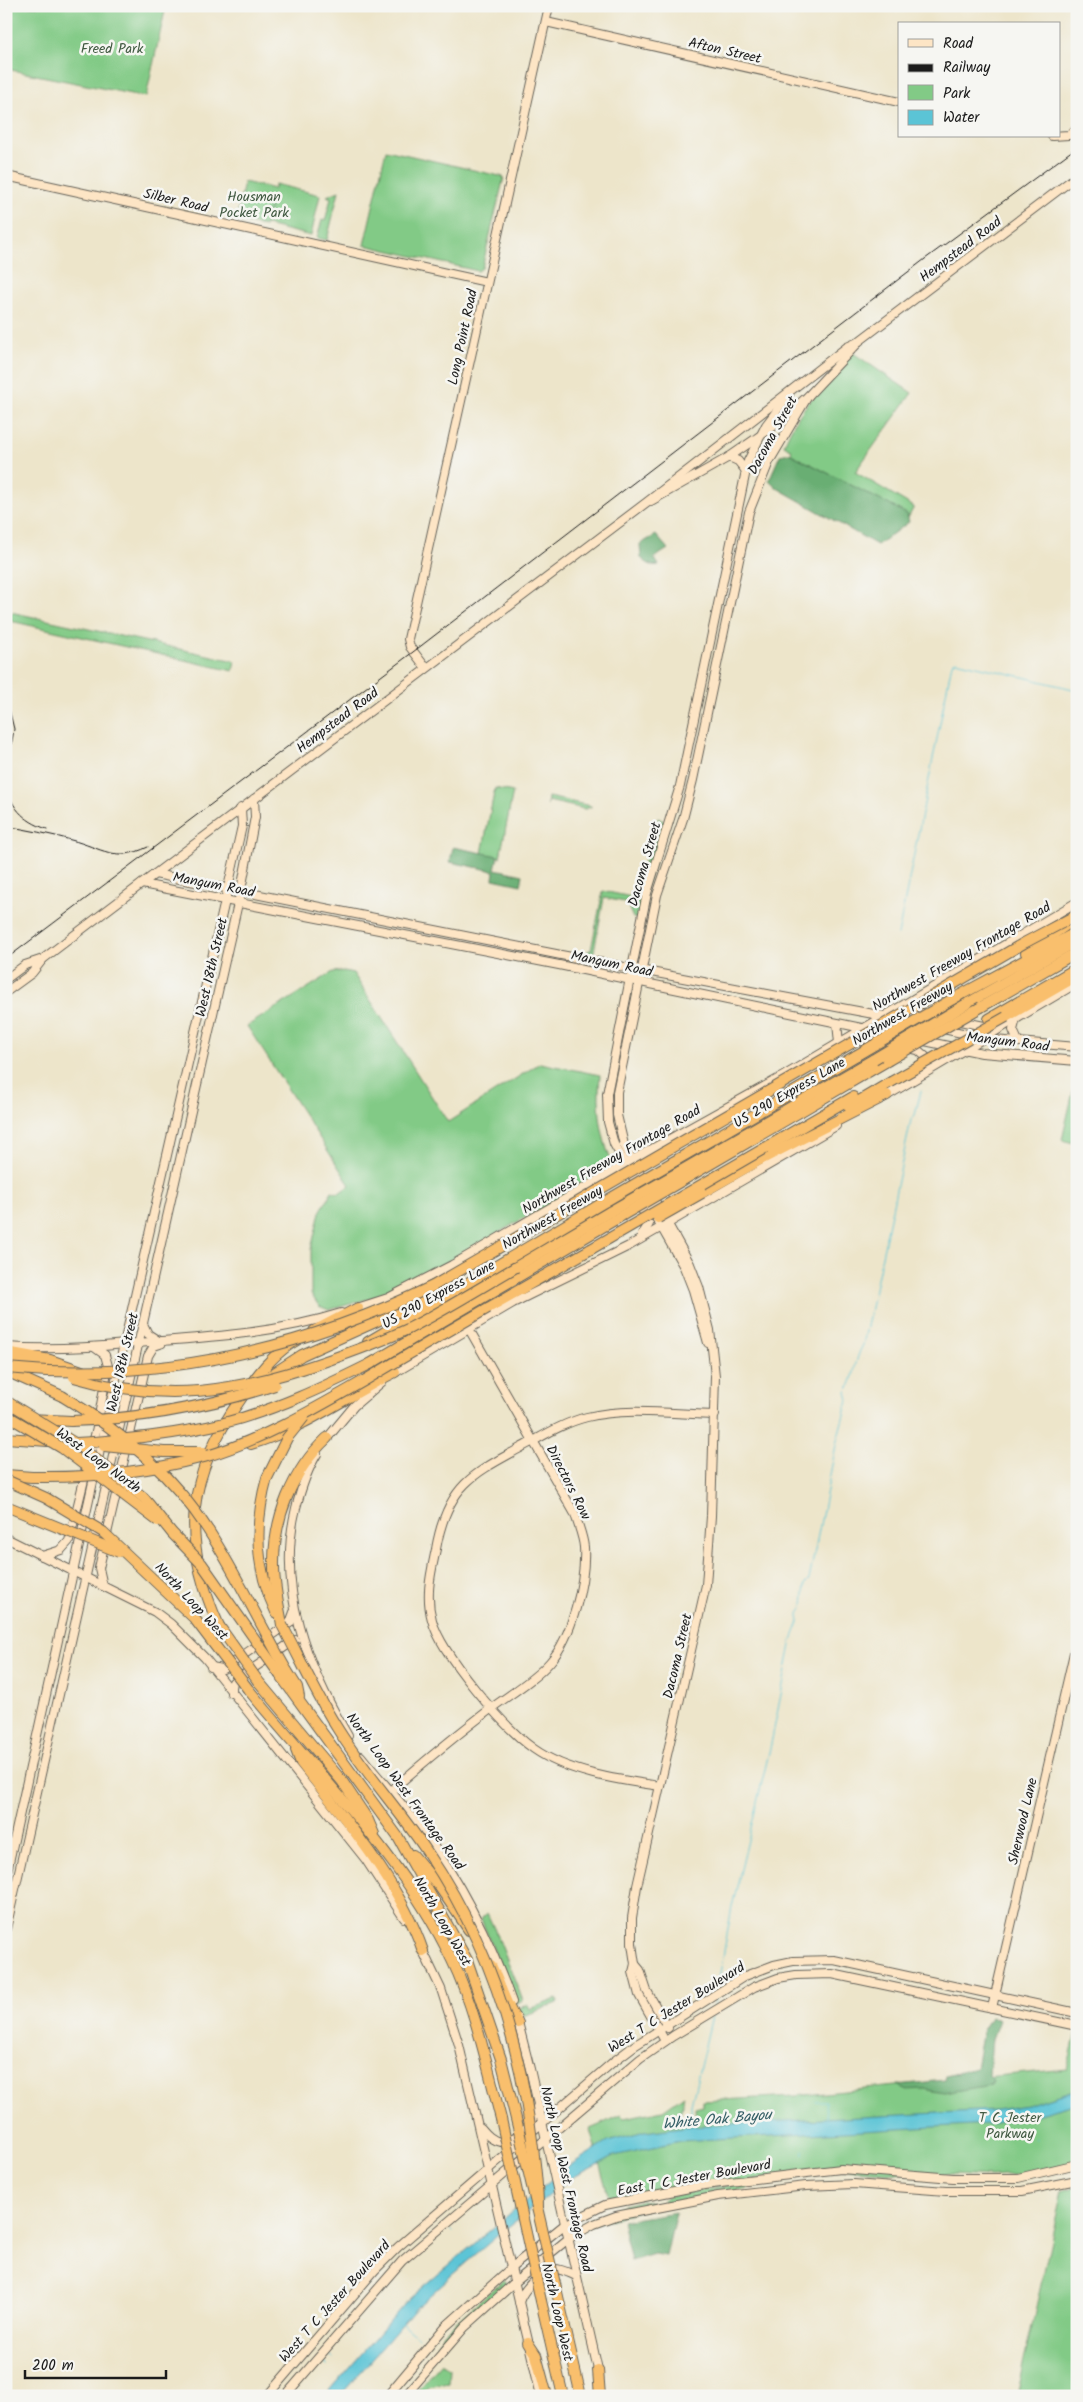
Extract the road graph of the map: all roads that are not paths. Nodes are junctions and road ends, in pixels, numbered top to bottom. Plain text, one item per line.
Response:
1 (549, 6) edge
2 (546, 22) junction
3 (898, 102) edge
4 (1077, 129) edge
5 (1060, 135) edge
6 (6, 176) edge
7 (1077, 176) edge
8 (487, 282) junction
9 (858, 342) junction
10 (799, 384) junction
11 (808, 396) junction
12 (758, 437) junction
13 (728, 457) junction
14 (746, 471) junction
15 (647, 502) junction
16 (426, 668) junction
17 (254, 799) junction
18 (241, 808) junction
19 (237, 848) junction
20 (249, 848) junction
21 (155, 874) junction
22 (142, 884) junction
23 (228, 887) junction
24 (241, 890) junction
25 (226, 899) junction
26 (238, 901) junction
27 (1077, 902) edge
28 (317, 906) junction
29 (1077, 916) edge
30 (315, 917) junction
31 (1077, 932) edge
32 (495, 941) junction
33 (1077, 941) edge
34 (493, 952) junction
35 (1077, 952) edge
36 (561, 955) junction
37 (43, 958) junction
38 (1077, 958) edge
39 (559, 965) junction
40 (636, 968) junction
41 (1049, 968) junction
42 (1077, 968) edge
43 (1006, 969) junction
44 (1077, 976) edge
45 (6, 979) edge
46 (208, 980) junction
47 (633, 981) junction
48 (220, 982) junction
49 (1077, 983) edge
50 (717, 985) junction
51 (6, 992) edge
52 (925, 992) junction
53 (715, 997) junction
54 (796, 1000) junction
55 (793, 1014) junction
56 (884, 1016) junction
57 (1011, 1018) junction
58 (838, 1023) junction
59 (1001, 1027) junction
60 (862, 1028) junction
61 (197, 1030) junction
62 (209, 1032) junction
63 (983, 1038) junction
64 (842, 1040) junction
65 (1018, 1041) junction
66 (1077, 1047) edge
67 (964, 1050) junction
68 (1077, 1061) edge
69 (924, 1073) junction
70 (887, 1095) junction
71 (182, 1097) junction
72 (194, 1099) junction
73 (765, 1148) junction
74 (167, 1162) junction
75 (628, 1162) junction
76 (179, 1165) junction
77 (681, 1176) junction
78 (571, 1196) junction
79 (155, 1215) junction
80 (166, 1218) junction
81 (665, 1225) junction
82 (636, 1242) junction
83 (591, 1249) junction
84 (142, 1274) junction
85 (153, 1276) junction
86 (472, 1279) junction
87 (358, 1308) junction
88 (143, 1325) junction
89 (469, 1329) junction
90 (162, 1343) junction
91 (125, 1344) junction
92 (139, 1344) junction
93 (6, 1347) edge
94 (94, 1347) junction
95 (6, 1352) edge
96 (6, 1358) edge
97 (370, 1364) junction
98 (6, 1370) edge
99 (395, 1372) junction
100 (134, 1388) junction
101 (6, 1401) edge
102 (233, 1409) junction
103 (715, 1415) junction
104 (6, 1416) edge
105 (6, 1438) edge
106 (327, 1438) junction
107 (533, 1441) junction
108 (72, 1443) junction
109 (6, 1475) edge
110 (6, 1480) edge
111 (6, 1506) edge
112 (172, 1533) junction
113 (6, 1538) edge
114 (123, 1553) junction
115 (42, 1556) junction
116 (75, 1573) junction
117 (87, 1578) junction
118 (103, 1586) junction
119 (294, 1607) junction
120 (63, 1623) junction
121 (282, 1625) junction
122 (74, 1628) junction
123 (1077, 1640) edge
124 (303, 1644) junction
125 (212, 1667) junction
126 (284, 1673) junction
127 (231, 1693) junction
128 (492, 1708) junction
129 (293, 1742) junction
130 (660, 1786) junction
131 (390, 1792) junction
132 (398, 1837) junction
133 (15, 1840) junction
134 (26, 1843) junction
135 (378, 1844) junction
136 (6, 1876) edge
137 (6, 1929) edge
138 (424, 1951) junction
139 (635, 1964) junction
140 (995, 1994) junction
141 (992, 2008) junction
142 (1077, 2013) edge
143 (518, 2023) junction
144 (666, 2025) junction
145 (1077, 2026) edge
146 (659, 2030) junction
147 (673, 2036) junction
148 (665, 2041) junction
149 (598, 2075) junction
150 (607, 2085) junction
151 (537, 2105) junction
152 (542, 2125) junction
153 (479, 2127) junction
154 (546, 2139) junction
155 (1077, 2164) edge
156 (489, 2169) junction
157 (754, 2178) junction
158 (1077, 2180) edge
159 (492, 2183) junction
160 (755, 2191) junction
161 (655, 2195) junction
162 (538, 2208) junction
163 (657, 2208) junction
164 (563, 2221) junction
165 (568, 2239) junction
166 (511, 2268) junction
167 (576, 2276) junction
168 (514, 2283) junction
169 (518, 2304) junction
170 (528, 2343) junction
171 (429, 2347) junction
172 (439, 2355) junction
173 (598, 2370) junction
174 (268, 2396) edge
175 (285, 2396) edge
176 (387, 2396) edge
177 (405, 2396) edge
178 (541, 2396) edge
179 (547, 2396) edge
180 (563, 2396) edge
181 (581, 2396) edge
182 (600, 2396) edge
183 (604, 2396) edge

1 - 2 main road, Long Point Road
2 - 3 main road, Afton Street
2 - 8 main road, Long Point Road
4 - 5 main road
6 - 8 main road, Silber Road
7 - 9 main road, Hempstead Road
8 - 16 main road, Long Point Road
9 - 10 main road, Hempstead Road
9 - 11 main road, Hempstead Road
10 - 12 main road, Dacoma Street
10 - 15 main road, Hempstead Road
11 - 12 main road, Hempstead Road
11 - 40 main road, Dacoma Street
12 - 13 main road, Hempstead Road
12 - 14 main road, Dacoma Street
13 - 14 main road
13 - 15 main road, Hempstead Road
14 - 40 main road, Dacoma Street
15 - 16 main road, Hempstead Road
16 - 17 main road, Hempstead Road
17 - 18 main road, Hempstead Road
17 - 20 main road, West 18th Street
18 - 19 main road, West 18th Street
18 - 21 main road, Hempstead Road
19 - 20 main road
19 - 23 main road, West 18th Street
20 - 24 main road, West 18th Street
21 - 22 main road, Hempstead Road
21 - 23 main road, Mangum Road
22 - 25 main road, Mangum Road
22 - 37 main road, Hempstead Road
23 - 24 main road, Mangum Road
23 - 25 main road, West 18th Street
24 - 26 main road, West 18th Street
24 - 28 main road, Mangum Road
25 - 26 main road, Mangum Road
25 - 46 main road, West 18th Street
26 - 30 main road, Mangum Road
26 - 48 main road, West 18th Street
27 - 52 main road, Northwest Freeway Frontage Road
28 - 30 main road
28 - 32 main road, Mangum Road
29 - 43 highway
29 - 98 highway, bridge
30 - 34 main road, Mangum Road
31 - 43 highway, Northwest Freeway
32 - 34 main road
32 - 36 main road, Mangum Road
33 - 77 highway, US 290 Express Lane, bridge
34 - 39 main road, Mangum Road
35 - 41 highway
36 - 39 main road
36 - 40 main road, Mangum Road
37 - 45 main road, Hempstead Road
37 - 51 main road, Hempstead Road
38 - 41 highway
39 - 47 main road, Mangum Road
40 - 47 main road, Dacoma Street
40 - 50 main road, Mangum Road
41 - 77 highway, bridge
42 - 73 highway
43 - 86 highway, Northwest Freeway, bridge
44 - 57 highway
46 - 48 main road
46 - 61 main road, West 18th Street
47 - 53 main road, Mangum Road
47 - 75 main road, Dacoma Street
48 - 62 main road, West 18th Street
49 - 57 main road
50 - 53 main road
50 - 54 main road, Mangum Road
52 - 56 main road, Northwest Freeway Frontage Road
52 - 59 main road
53 - 55 main road, Mangum Road
54 - 55 main road
54 - 56 main road, Mangum Road
55 - 58 main road, Mangum Road
56 - 60 main road, Northwest Freeway Frontage Road
56 - 63 main road, Mangum Road
57 - 59 main road
57 - 65 main road
57 - 73 highway, bridge
58 - 60 main road, Mangum Road
58 - 64 main road
59 - 63 main road
60 - 64 main road, Northwest Freeway Frontage Road
60 - 67 main road, Mangum Road
61 - 62 main road
61 - 71 main road, West 18th Street
62 - 72 main road, West 18th Street
63 - 65 main road, Mangum Road
63 - 67 main road
64 - 69 main road
64 - 75 main road, Northwest Freeway Frontage Road
65 - 66 main road, Mangum Road
67 - 68 main road, Mangum Road
67 - 69 main road
69 - 70 main road
70 - 81 main road
70 - 83 highway, bridge
71 - 72 main road
71 - 74 main road, West 18th Street
72 - 76 main road, West 18th Street
73 - 83 highway, bridge
74 - 76 main road
74 - 79 main road, West 18th Street
75 - 78 main road, Northwest Freeway Frontage Road
75 - 81 main road, Dacoma Street
76 - 80 main road, West 18th Street
77 - 97 highway, bridge
77 - 100 highway, US 290 Express Lane, bridge
78 - 82 main road
78 - 87 main road, Northwest Freeway Frontage Road
79 - 80 main road
79 - 84 main road, West 18th Street
80 - 85 main road, West 18th Street
81 - 82 main road
81 - 103 main road, Dacoma Street
82 - 89 main road
83 - 109 highway, bridge
84 - 85 main road
84 - 91 main road, West 18th Street
85 - 88 main road, West 18th Street
86 - 102 highway
86 - 104 highway, Northwest Freeway, bridge
87 - 90 main road, Northwest Freeway Frontage Road
87 - 102 highway
88 - 90 main road
88 - 92 main road, West 18th Street
89 - 99 main road
89 - 107 main road, Directors Row
90 - 92 main road, Northwest Freeway Frontage Road
90 - 118 main road
91 - 92 main road, Northwest Freeway Frontage Road
91 - 94 main road, Northwest Freeway Frontage Road
91 - 116 main road, West 18th Street
92 - 117 main road, West 18th Street
93 - 94 main road, Northwest Freeway Frontage Road
94 - 115 main road
95 - 100 highway, bridge
96 - 100 highway, US 290 Express Lane, bridge
97 - 108 highway, bridge
97 - 121 highway, bridge
98 - 126 highway, bridge
99 - 106 main road
99 - 108 highway, bridge
101 - 112 highway, bridge
102 - 135 highway, bridge
103 - 107 main road
103 - 130 main road, Dacoma Street
104 - 112 highway, West Loop North, bridge
105 - 108 highway
106 - 119 main road, North Loop West Frontage Road
106 - 121 highway
107 - 128 main road, Directors Row
107 - 128 main road
110 - 114 highway, bridge
111 - 114 highway, bridge
112 - 126 highway, North Loop West, bridge
113 - 115 main road
114 - 129 highway, North Loop West, bridge
115 - 116 main road
116 - 117 main road
116 - 120 main road, West 18th Street
117 - 118 main road
117 - 122 main road, West 18th Street
118 - 125 main road
119 - 124 main road, North Loop West Frontage Road
119 - 125 main road
120 - 122 main road
120 - 133 main road, West 18th Street
121 - 162 highway, bridge
122 - 134 main road, West 18th Street
123 - 140 main road, Sherwood Lane
124 - 127 main road
124 - 131 main road, North Loop West Frontage Road
125 - 127 main road
126 - 132 highway, North Loop West
127 - 138 main road
128 - 130 main road
128 - 131 main road, Directors Row
129 - 135 highway, North Loop West
129 - 138 highway
130 - 139 main road, Dacoma Street
131 - 143 main road, North Loop West Frontage Road
132 - 143 highway
132 - 162 highway, North Loop West, bridge
133 - 134 main road
133 - 136 main road, West 18th Street
134 - 137 main road, West 18th Street
135 - 180 highway, North Loop West, bridge
138 - 153 main road
139 - 144 main road, Dacoma Street
139 - 146 main road, Dacoma Street
140 - 141 main road, Sherwood Lane
140 - 142 main road, West T C Jester Boulevard
140 - 144 main road, West T C Jester Boulevard
141 - 145 main road, West T C Jester Boulevard
141 - 147 main road, West T C Jester Boulevard
143 - 151 main road, North Loop West Frontage Road
144 - 146 main road, West T C Jester Boulevard
144 - 147 main road, Dacoma Street
146 - 148 main road, Dacoma Street
146 - 149 main road, West T C Jester Boulevard
147 - 148 main road, West T C Jester Boulevard
148 - 150 main road, West T C Jester Boulevard
149 - 150 main road
149 - 152 main road, West T C Jester Boulevard
150 - 154 main road, West T C Jester Boulevard
151 - 152 main road, North Loop West Frontage Road
151 - 153 main road
152 - 154 main road, North Loop West Frontage Road
152 - 156 main road, West T C Jester Boulevard
153 - 156 main road
154 - 159 main road, West T C Jester Boulevard
154 - 164 main road, North Loop West Frontage Road
155 - 157 main road, East T C Jester Boulevard
156 - 159 main road
156 - 174 main road, West T C Jester Boulevard
157 - 160 main road
157 - 161 main road, East T C Jester Boulevard
158 - 160 main road, East T C Jester Boulevard
159 - 166 main road
159 - 175 main road, West T C Jester Boulevard
160 - 163 main road, East T C Jester Boulevard
161 - 163 main road
161 - 164 main road, East T C Jester Boulevard
162 - 181 highway, North Loop West, bridge
163 - 165 main road, East T C Jester Boulevard
164 - 165 main road, North Loop West Frontage Road
164 - 166 main road, East T C Jester Boulevard
165 - 167 main road, North Loop West Frontage Road
165 - 168 main road, East T C Jester Boulevard
166 - 168 main road
166 - 171 main road, East T C Jester Boulevard
167 - 169 main road
167 - 173 main road, North Loop West Frontage Road
168 - 169 main road
168 - 172 main road, East T C Jester Boulevard
169 - 170 main road
170 - 178 main road
170 - 179 highway
171 - 172 main road
171 - 176 main road, East T C Jester Boulevard
172 - 177 main road, East T C Jester Boulevard
173 - 182 highway
173 - 183 main road, North Loop West Frontage Road

